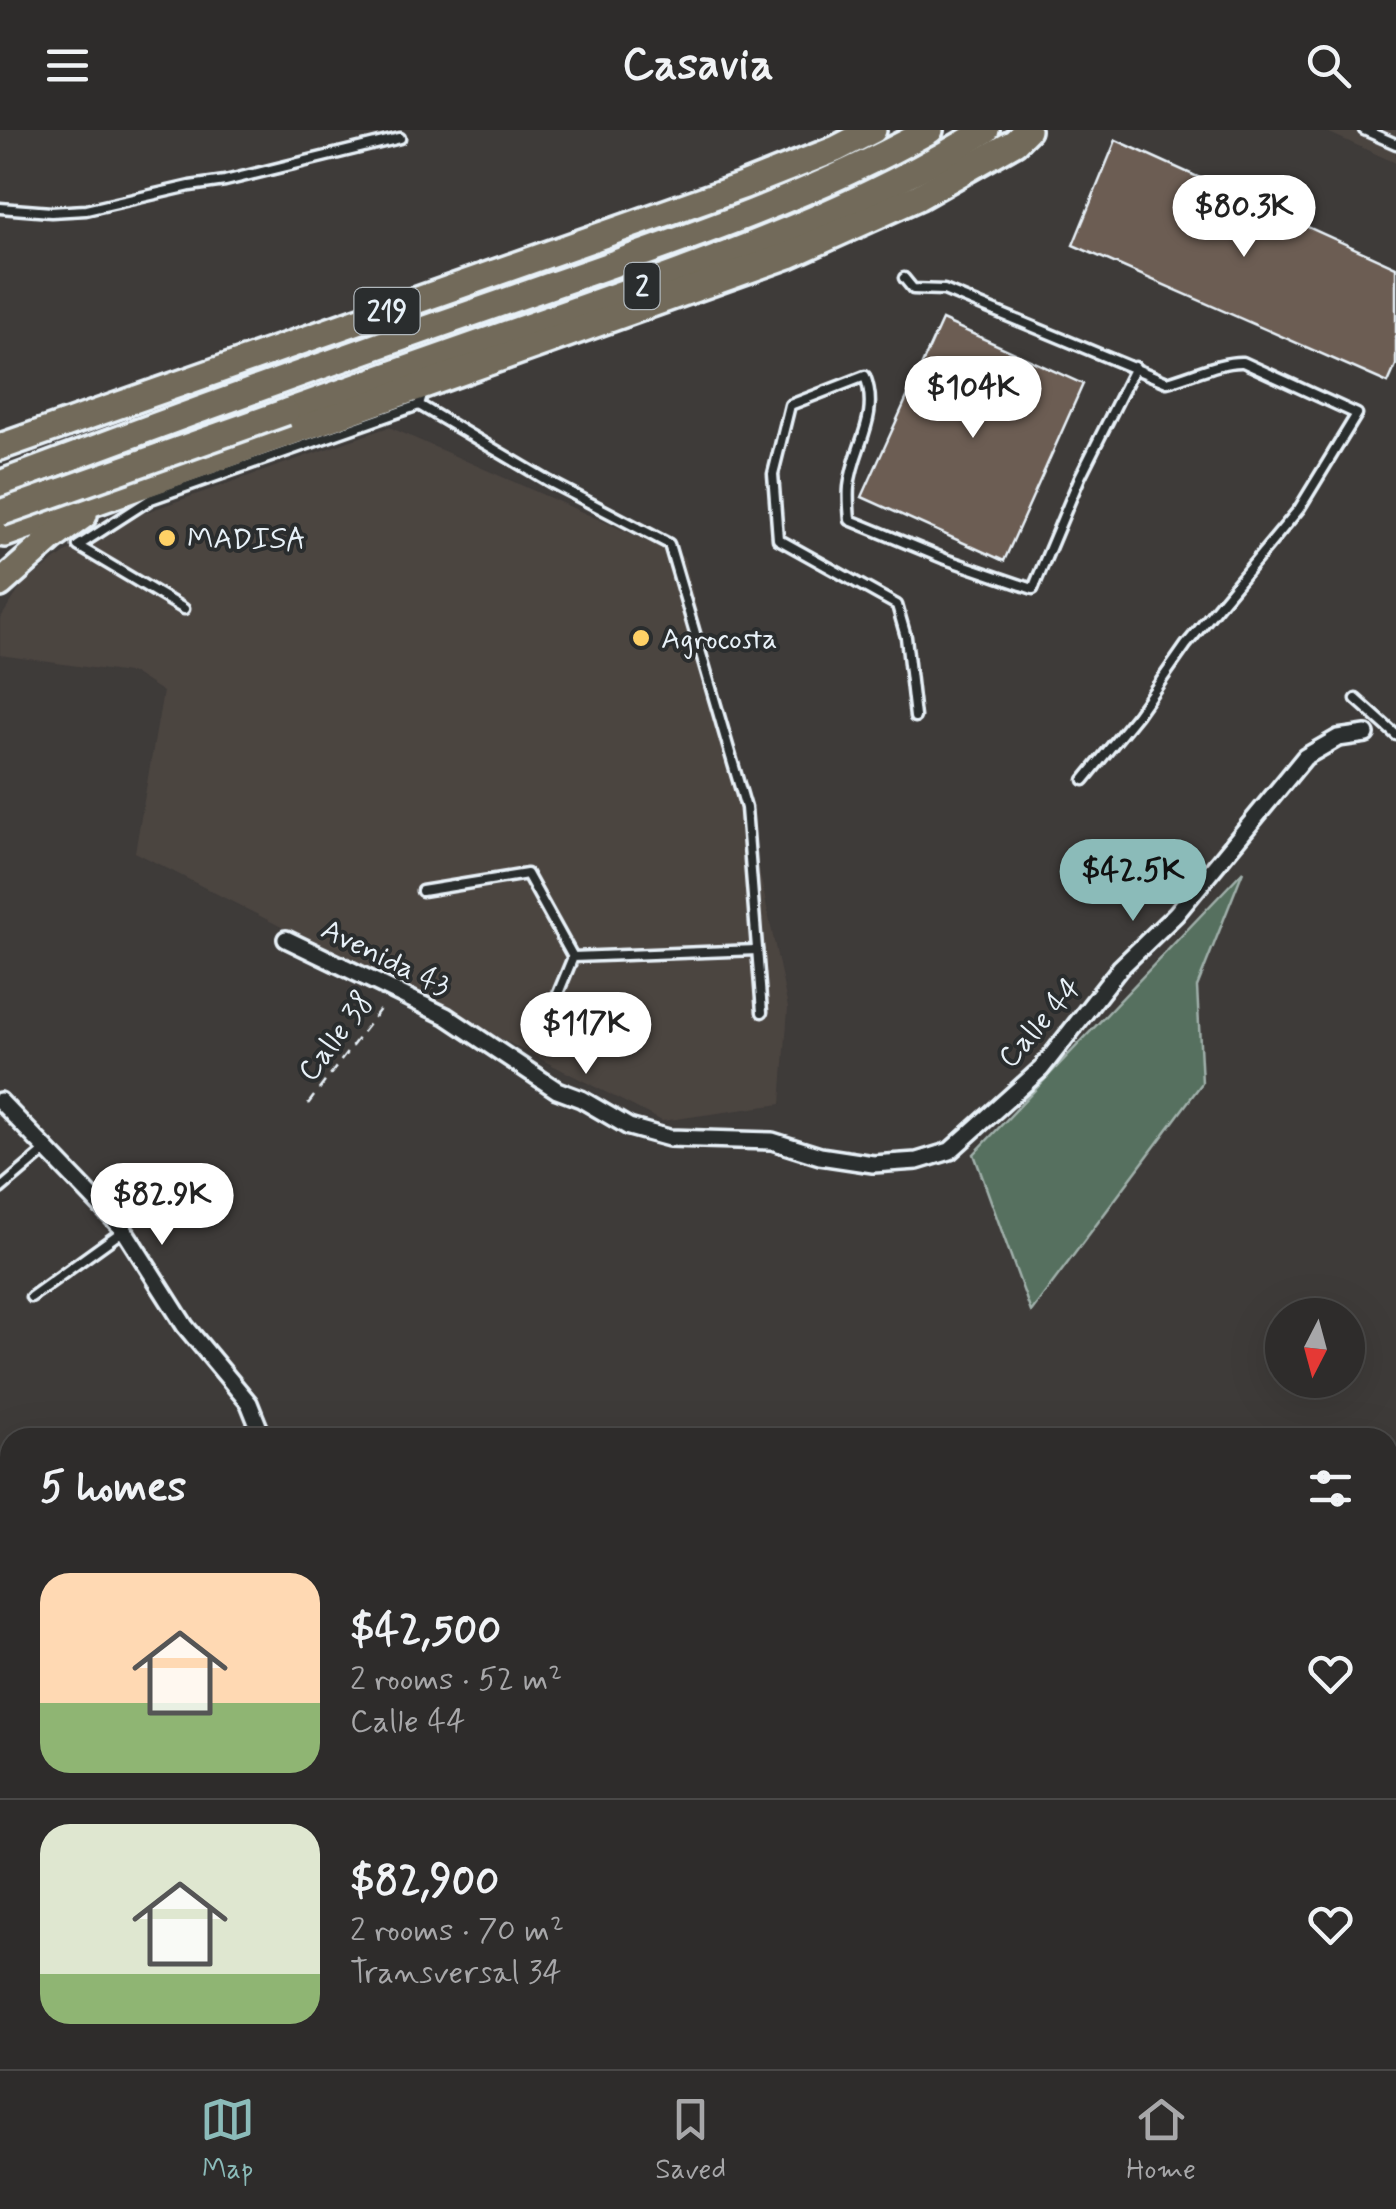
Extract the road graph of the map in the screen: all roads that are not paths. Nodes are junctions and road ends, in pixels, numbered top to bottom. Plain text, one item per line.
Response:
1 (872, 130) edge
2 (930, 130) edge
3 (986, 130) edge
4 (1364, 130) edge
5 (1025, 134) edge
6 (400, 138) dead end
7 (1396, 144) edge
8 (0, 208) edge
9 (904, 278) dead end
10 (1135, 367) junction
11 (422, 396) junction
12 (0, 448) edge
13 (166, 478) junction
14 (0, 484) edge
15 (2, 523) edge
16 (0, 584) edge
17 (184, 609) dead end
18 (1356, 700) dead end
19 (915, 717) dead end
20 (1366, 734) dead end
21 (1396, 735) edge
22 (1084, 780) dead end
23 (422, 890) dead end
24 (286, 939) dead end
25 (757, 950) junction
26 (574, 957) junction
27 (552, 1008) dead end
28 (762, 1012) dead end
29 (0, 1102) edge
30 (48, 1149) junction
31 (907, 1162) joint
32 (0, 1189) edge
33 (124, 1230) junction
34 (32, 1297) dead end
35 (259, 1428) edge

1 - 12 highway, 219
2 - 14 highway, 2
3 - 15 highway, 2, bridge
4 - 7 lane
5 - 11 highway
6 - 8 lane
9 - 10 lane
10 - 19 lane
10 - 22 lane
11 - 13 highway
11 - 17 lane
11 - 25 lane
13 - 15 highway
13 - 16 highway
18 - 21 lane
20 - 31 street, Calle 44
23 - 26 lane
24 - 31 street, Avenida 43
25 - 26 lane
25 - 28 lane
26 - 27 lane
29 - 30 street
30 - 32 lane
30 - 33 street
33 - 34 lane
33 - 35 street

